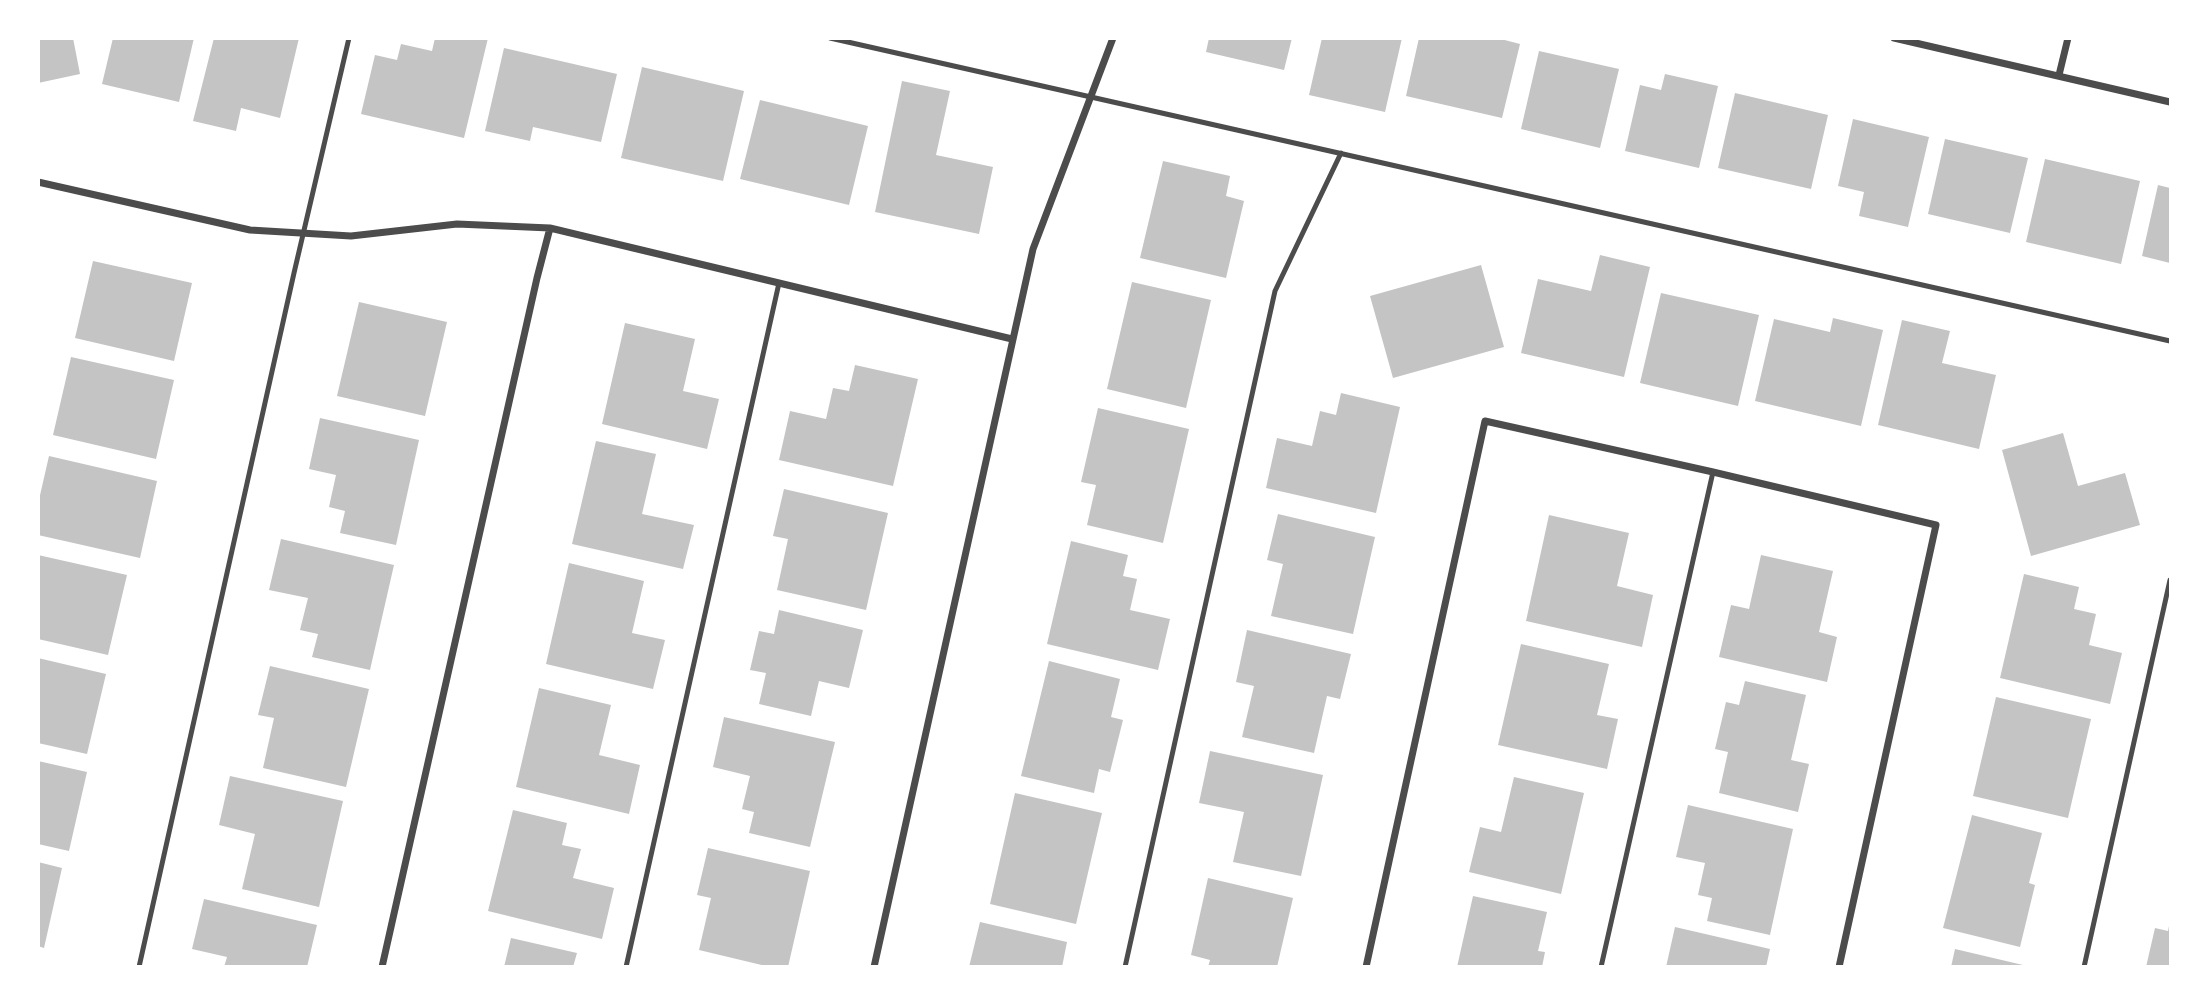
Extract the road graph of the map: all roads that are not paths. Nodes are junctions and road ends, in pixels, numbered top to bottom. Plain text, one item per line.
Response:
1 (349, 38) edge
2 (830, 38) edge
3 (1113, 38) edge
4 (1894, 38) edge
5 (2068, 38) edge
6 (2059, 75) junction
7 (1090, 96) junction
8 (2171, 102) edge
9 (1341, 153) junction
10 (38, 182) edge
11 (550, 228) junction
12 (303, 233) junction
13 (779, 283) junction
14 (1013, 339) junction
15 (2171, 341) edge
16 (1713, 472) junction
17 (2171, 580) edge
18 (139, 967) edge
19 (382, 967) edge
20 (626, 967) edge
21 (874, 967) edge
22 (1125, 967) edge
23 (1366, 967) edge
24 (1601, 967) edge
25 (1839, 967) edge
26 (2084, 967) edge

1 - 12 lane
2 - 7 lane
3 - 7 street
4 - 6 street
5 - 6 street
6 - 8 street
7 - 9 lane
7 - 14 street
9 - 15 lane
9 - 22 lane
10 - 12 street
11 - 12 street
11 - 13 street
11 - 19 street
12 - 18 lane
13 - 14 street
13 - 20 lane
14 - 21 street
16 - 23 street
16 - 24 lane
16 - 25 street
17 - 26 lane

